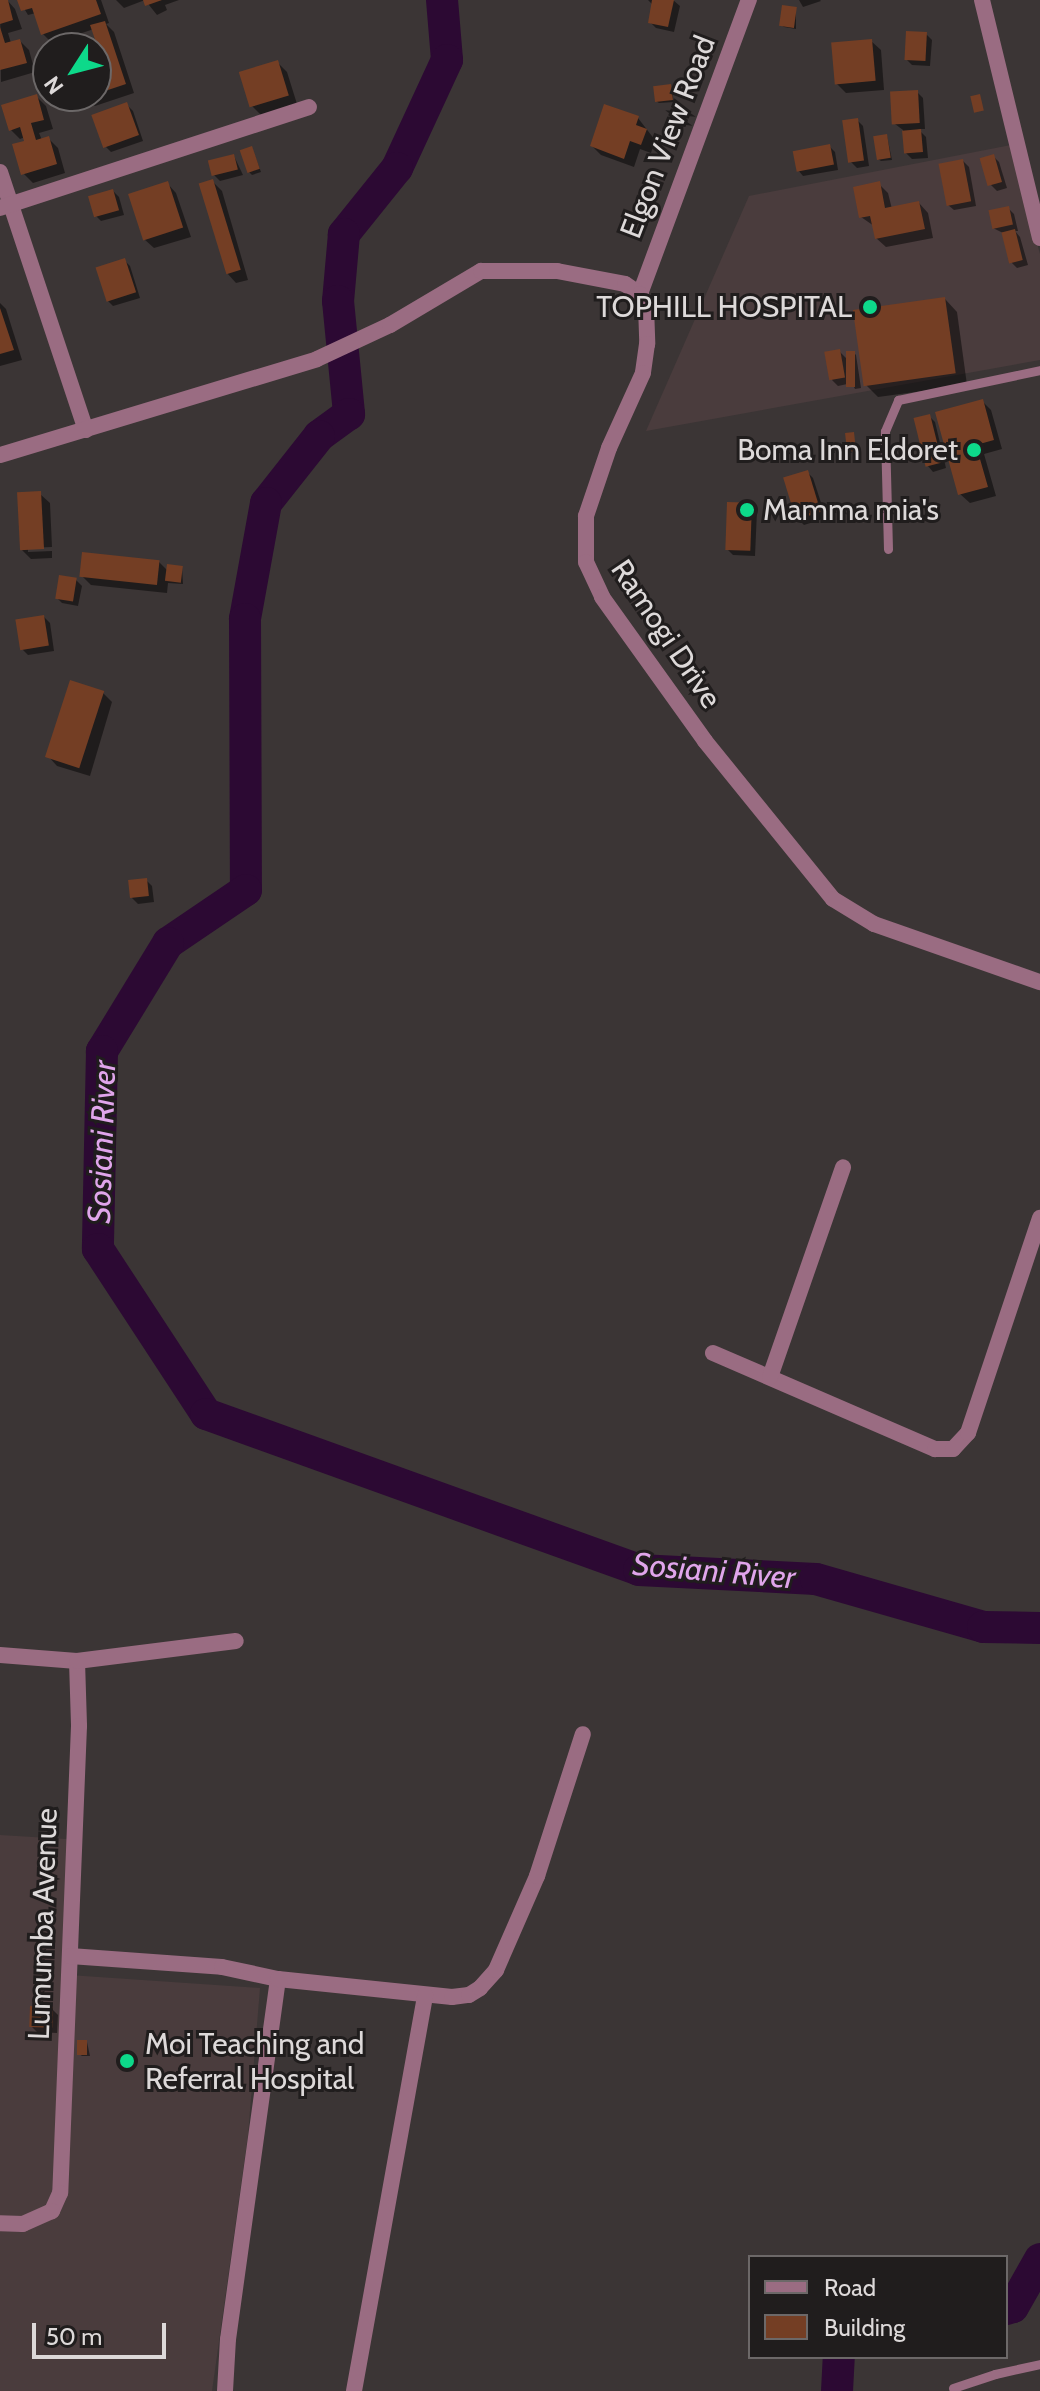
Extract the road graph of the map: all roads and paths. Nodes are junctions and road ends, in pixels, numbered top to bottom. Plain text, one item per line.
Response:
1 (749, 0) edge
2 (982, 0) edge
3 (309, 107) dead end
4 (0, 172) edge
5 (6, 207) edge
6 (1040, 238) edge
7 (640, 294) junction
8 (1040, 370) edge
9 (86, 430) junction
10 (0, 455) edge
11 (888, 549) dead end
12 (1040, 982) edge
13 (843, 1167) dead end
14 (1040, 1218) edge
15 (713, 1353) dead end
16 (770, 1377) junction
17 (236, 1641) dead end
18 (0, 1655) edge
19 (77, 1661) junction
20 (583, 1734) dead end
21 (70, 1956) junction
22 (278, 1979) junction
23 (425, 1995) junction
24 (0, 2223) edge
25 (1040, 2364) edge
26 (953, 2388) dead end
27 (225, 2391) edge
28 (354, 2391) edge

1 - 7 street, Elgon View Road
2 - 6 street
3 - 5 street
4 - 5 street
5 - 9 street
7 - 9 street
7 - 12 street, Ramogi Drive
8 - 11 lane
9 - 10 street
13 - 16 street
14 - 16 street
15 - 16 street
17 - 19 street
18 - 19 street
19 - 21 street, Lumumba Avenue
20 - 23 street
21 - 22 street
21 - 24 street, Lumumba Avenue
22 - 23 street
22 - 27 street
23 - 28 street
25 - 26 lane

